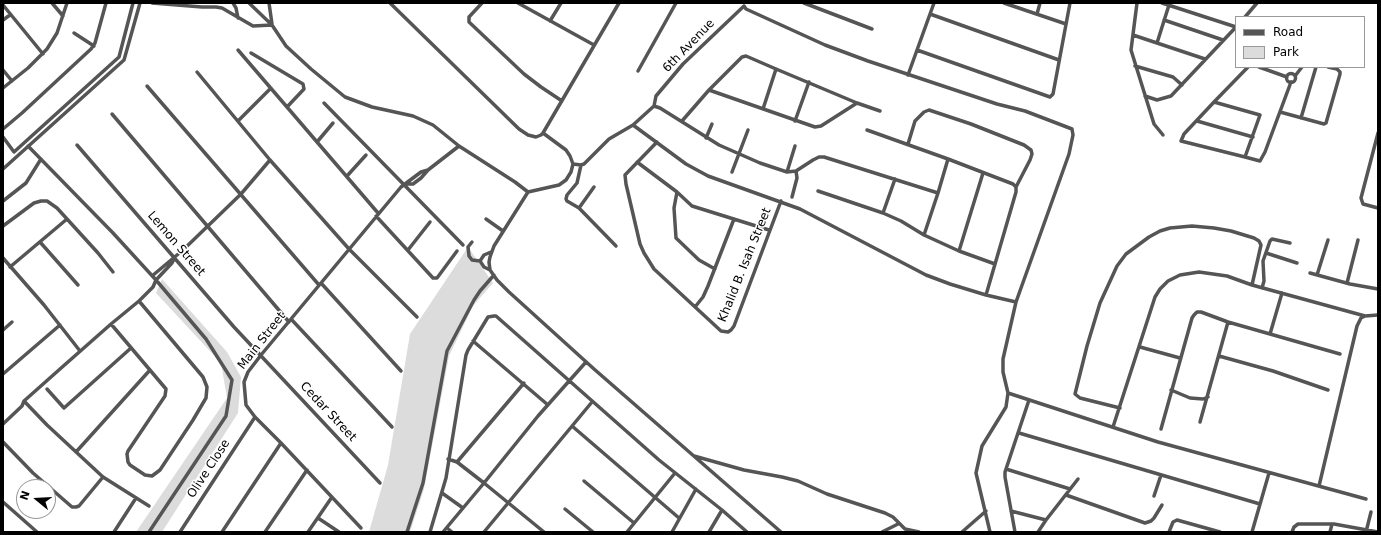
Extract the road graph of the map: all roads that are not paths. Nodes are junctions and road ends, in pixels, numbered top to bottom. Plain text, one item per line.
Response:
1 (52, 3) edge
2 (67, 3) edge
3 (106, 3) edge
4 (133, 3) edge
5 (140, 3) edge
6 (152, 3) edge
7 (233, 3) edge
8 (249, 3) edge
9 (269, 3) edge
10 (475, 3) edge
11 (482, 3) edge
12 (518, 3) edge
13 (561, 3) edge
14 (618, 3) edge
15 (676, 3) edge
16 (804, 3) edge
17 (934, 3) edge
18 (1004, 3) edge
19 (1040, 3) edge
20 (1070, 3) edge
21 (1137, 3) edge
22 (1162, 3) edge
23 (1257, 3) edge
24 (392, 4) edge
25 (744, 4) edge
26 (3, 5) edge
27 (1169, 5) junction
28 (1177, 5) edge
29 (479, 6) junction
30 (10, 14) junction
31 (930, 14) junction
32 (1037, 14) junction
33 (63, 16) junction
34 (1246, 16) edge
35 (238, 18) junction
36 (3, 20) edge
37 (1164, 20) junction
38 (550, 21) junction
39 (1066, 24) junction
40 (272, 25) junction
41 (1235, 27) edge
42 (1235, 28) edge
43 (872, 29) dead end
44 (74, 33) dead end
45 (1133, 35) junction
46 (1223, 40) junction
47 (1157, 43) junction
48 (594, 45) junction
49 (94, 46) junction
50 (238, 50) dead end
51 (917, 50) junction
52 (251, 53) dead end
53 (43, 54) junction
54 (1205, 59) junction
55 (1059, 60) junction
56 (1135, 66) junction
57 (1247, 68) edge
58 (1262, 68) edge
59 (1301, 68) edge
60 (1316, 68) edge
61 (1332, 68) edge
62 (776, 69) junction
63 (3, 70) edge
64 (638, 71) dead end
65 (197, 72) dead end
66 (908, 75) junction
67 (1295, 76) junction
68 (1287, 77) junction
69 (12, 81) junction
70 (809, 82) junction
71 (1291, 82) junction
72 (1182, 85) junction
73 (147, 86) dead end
74 (3, 88) edge
75 (271, 88) junction
76 (709, 90) junction
77 (1145, 96) junction
78 (562, 101) junction
79 (857, 102) junction
80 (1214, 102) junction
81 (324, 103) dead end
82 (654, 106) junction
83 (286, 107) junction
84 (763, 109) junction
85 (880, 111) dead end
86 (1280, 112) junction
87 (112, 114) dead end
88 (1301, 118) junction
89 (1198, 120) junction
90 (238, 121) junction
91 (682, 121) junction
92 (796, 121) junction
93 (333, 123) dead end
94 (712, 124) dead end
95 (633, 125) junction
96 (3, 129) edge
97 (748, 130) dead end
98 (867, 130) dead end
99 (543, 133) junction
100 (1378, 133) edge
101 (1163, 135) dead end
102 (3, 137) edge
103 (1252, 137) junction
104 (706, 138) junction
105 (317, 142) junction
106 (657, 142) junction
107 (908, 144) junction
108 (77, 145) dead end
109 (28, 146) junction
110 (459, 146) junction
111 (795, 146) dead end
112 (738, 154) junction
113 (366, 155) dead end
114 (1246, 157) junction
115 (41, 159) junction
116 (948, 159) junction
117 (270, 160) junction
118 (637, 162) junction
119 (573, 164) junction
120 (581, 165) junction
121 (3, 169) edge
122 (732, 172) dead end
123 (787, 172) junction
124 (796, 172) junction
125 (983, 173) junction
126 (347, 176) junction
127 (894, 179) junction
128 (404, 184) junction
129 (594, 187) dead end
130 (1016, 187) junction
131 (818, 191) dead end
132 (528, 192) junction
133 (677, 192) junction
134 (938, 193) junction
135 (241, 194) junction
136 (792, 197) dead end
137 (3, 201) edge
138 (781, 201) junction
139 (579, 208) junction
140 (1378, 208) edge
141 (883, 213) junction
142 (377, 215) junction
143 (67, 219) junction
144 (486, 219) dead end
145 (734, 219) junction
146 (430, 222) dead end
147 (3, 226) edge
148 (207, 226) junction
149 (769, 230) junction
150 (503, 232) junction
151 (924, 235) junction
152 (1328, 240) dead end
153 (1358, 240) dead end
154 (40, 242) junction
155 (472, 242) dead end
156 (1290, 243) dead end
157 (463, 245) dead end
158 (616, 246) dead end
159 (349, 249) junction
160 (408, 250) junction
161 (457, 251) dead end
162 (959, 251) junction
163 (491, 252) junction
164 (1266, 253) junction
165 (3, 258) edge
166 (175, 258) junction
167 (480, 261) junction
168 (1297, 263) dead end
169 (995, 264) junction
170 (10, 267) junction
171 (715, 269) junction
172 (490, 270) junction
173 (113, 272) dead end
174 (1310, 273) dead end
175 (494, 275) junction
176 (1317, 275) junction
177 (152, 276) junction
178 (156, 280) junction
179 (1347, 283) junction
180 (320, 284) junction
181 (78, 286) dead end
182 (1252, 286) junction
183 (1262, 288) junction
184 (1378, 289) edge
185 (1282, 293) junction
186 (986, 295) junction
187 (139, 301) junction
188 (1016, 302) junction
189 (695, 307) junction
190 (1378, 315) edge
191 (1365, 316) junction
192 (417, 317) dead end
193 (290, 321) junction
194 (12, 322) dead end
195 (1228, 322) junction
196 (111, 324) junction
197 (60, 325) junction
198 (3, 330) edge
199 (1270, 334) junction
200 (473, 341) junction
201 (1140, 347) junction
202 (131, 348) junction
203 (80, 351) junction
204 (1340, 354) dead end
205 (261, 355) junction
206 (1219, 356) junction
207 (1180, 358) junction
208 (586, 362) junction
209 (150, 370) junction
210 (401, 371) dead end
211 (3, 374) edge
212 (568, 381) junction
213 (524, 383) junction
214 (47, 389) dead end
215 (1171, 390) junction
216 (1328, 390) dead end
217 (1008, 394) junction
218 (1208, 398) junction
219 (1029, 400) junction
220 (24, 401) junction
221 (592, 402) junction
222 (548, 405) junction
223 (1120, 408) junction
224 (255, 417) junction
225 (1200, 422) dead end
226 (3, 424) edge
227 (572, 426) junction
228 (392, 427) dead end
229 (1112, 427) junction
230 (1161, 429) dead end
231 (1019, 433) junction
232 (3, 442) edge
233 (281, 442) junction
234 (76, 452) junction
235 (693, 455) junction
236 (448, 459) junction
237 (457, 462) junction
238 (1006, 469) junction
239 (307, 470) junction
240 (675, 473) junction
241 (1269, 473) junction
242 (1161, 475) junction
243 (103, 477) junction
244 (1078, 479) dead end
245 (584, 481) dead end
246 (484, 482) junction
247 (380, 483) dead end
248 (1319, 486) junction
249 (696, 489) junction
250 (1070, 489) junction
251 (442, 493) junction
252 (1066, 495) junction
253 (1154, 496) dead end
254 (332, 497) junction
255 (136, 498) junction
256 (655, 498) junction
257 (1366, 499) dead end
258 (3, 502) edge
259 (509, 503) junction
260 (1260, 504) junction
261 (1162, 505) dead end
262 (149, 506) dead end
263 (463, 508) junction
264 (565, 509) dead end
265 (722, 510) junction
266 (986, 511) junction
267 (1011, 511) junction
268 (1371, 512) dead end
269 (318, 518) junction
270 (680, 518) junction
271 (1046, 520) junction
272 (634, 523) junction
273 (898, 524) junction
274 (1332, 524) junction
275 (362, 528) dead end
276 (447, 528) junction
277 (1214, 531) edge
278 (1366, 531) edge
279 (37, 532) edge
280 (114, 532) edge
281 (149, 532) edge
282 (180, 532) edge
283 (222, 532) edge
284 (265, 532) edge
285 (308, 532) edge
286 (339, 532) edge
287 (407, 532) edge
288 (430, 532) edge
289 (443, 532) edge
290 (452, 532) edge
291 (484, 532) edge
292 (544, 532) edge
293 (592, 532) edge
294 (627, 532) edge
295 (672, 532) edge
296 (709, 532) edge
297 (746, 532) edge
298 (781, 532) edge
299 (882, 532) edge
300 (919, 532) edge
301 (962, 532) edge
302 (990, 532) edge
303 (1015, 532) edge
304 (1038, 532) edge
305 (1169, 532) edge
306 (1220, 532) edge
307 (1252, 532) edge
308 (1292, 532) edge
309 (1330, 532) edge
310 (1378, 532) edge

1 - 33 street
2 - 33 street
3 - 49 street
4 - 102 street
5 - 109 street
6 - 35 street
7 - 35 street
8 - 40 street
9 - 40 street
10 - 29 street
11 - 29 street
12 - 38 street
13 - 38 street
14 - 48 street
15 - 64 street
16 - 43 street
17 - 31 street
18 - 32 street
19 - 32 street
20 - 39 street
21 - 45 street
22 - 27 street
23 - 34 street
24 - 99 street
25 - 66 street
25 - 82 street, 6th Avenue
26 - 30 street
27 - 28 street
27 - 37 street
28 - 41 street
29 - 78 street
30 - 36 street
30 - 53 street
31 - 51 street
31 - 55 street
32 - 39 street
33 - 53 street
35 - 40 street
37 - 46 street
37 - 47 street
38 - 48 street
39 - 55 street
40 - 110 street
42 - 46 street
44 - 49 street
45 - 47 street
45 - 56 street
46 - 54 street
47 - 54 street
48 - 78 street
49 - 96 street
50 - 75 street
51 - 55 street
51 - 66 street
52 - 83 street
53 - 69 street
54 - 72 street
56 - 72 street
56 - 77 street
57 - 80 street
58 - 68 street
59 - 67 street
60 - 88 street
61 - 88 street
62 - 70 street
62 - 76 street
62 - 84 street
63 - 69 street
65 - 90 street
66 - 188 street
67 - 68 street
67 - 71 street
68 - 71 street
69 - 74 street
70 - 79 street
70 - 92 street
71 - 86 street
72 - 77 street
73 - 135 street
75 - 83 street
75 - 90 street
76 - 84 street
76 - 91 street
77 - 101 street
78 - 99 street
79 - 85 street
79 - 92 street
80 - 89 street
80 - 103 street
81 - 128 street
82 - 91 street
82 - 95 street
83 - 105 street
84 - 92 street
86 - 88 street
86 - 114 street
87 - 148 street
89 - 103 street
89 - 114 street
90 - 117 street
91 - 104 street
93 - 105 street
94 - 104 street
95 - 106 street
95 - 120 street
97 - 112 street
98 - 107 street
99 - 119 street
100 - 140 street
103 - 114 street
104 - 112 street
105 - 126 street
106 - 118 street, Khalid B. Isah Street
106 - 138 street
107 - 116 street
107 - 130 street
108 - 166 street, Lemon Street
109 - 115 street
109 - 121 street
110 - 128 street, Main Street
110 - 132 street
111 - 123 street
112 - 122 street
112 - 123 street
113 - 126 street
115 - 137 street
115 - 177 street
116 - 125 street
116 - 134 street
117 - 135 street
117 - 159 street
118 - 133 street
118 - 189 street, Khalid B. Isah Street
119 - 120 street
119 - 132 street
120 - 139 street
123 - 124 street
124 - 127 street
124 - 136 street
125 - 130 street
125 - 162 street
126 - 142 street
127 - 134 street
127 - 141 street
128 - 142 street, Main Street
128 - 157 street
129 - 139 street
130 - 169 street
131 - 141 street
132 - 150 street
133 - 145 street
133 - 171 street
134 - 151 street
135 - 148 street
135 - 180 street
138 - 149 street, Khalid B. Isah Street
138 - 186 street
139 - 158 street
141 - 151 street
142 - 159 street, Main Street
142 - 160 street
143 - 147 street
143 - 154 street
143 - 173 street
144 - 150 street
145 - 149 street
145 - 171 street
146 - 160 street
148 - 166 street
148 - 193 street
149 - 189 street, Khalid B. Isah Street
150 - 163 street
151 - 162 street
152 - 176 street
153 - 179 street
154 - 170 street
154 - 181 street
155 - 167 street
156 - 164 street
159 - 180 street, Main Street
159 - 192 street
160 - 161 street
162 - 169 street
163 - 167 street
163 - 172 street
164 - 168 street
164 - 183 street
165 - 170 street
166 - 177 street
166 - 178 street
166 - 205 street, Lemon Street
167 - 172 street
169 - 186 street
170 - 197 street
171 - 189 street
172 - 175 street
174 - 176 street
175 - 208 street
175 - 287 street
176 - 179 street
177 - 178 street
178 - 187 street
178 - 281 street
179 - 184 street
180 - 193 street, Main Street
180 - 210 street
182 - 183 street
182 - 201 street
182 - 223 street
183 - 185 street
185 - 191 street
185 - 199 street
186 - 188 street
187 - 196 street
187 - 209 street
188 - 217 street
190 - 191 street
191 - 248 street
193 - 205 street, Main Street
193 - 228 street
194 - 198 street
195 - 199 street
195 - 206 street
195 - 207 street
196 - 202 street
196 - 203 street
197 - 203 street
197 - 211 street
199 - 204 street
200 - 212 street
200 - 213 street
200 - 236 street
201 - 207 street
201 - 223 street
202 - 209 street
202 - 214 street
203 - 220 street
205 - 224 street, Main Street
205 - 247 street, Cedar Street
206 - 216 street
206 - 218 street
207 - 215 street
208 - 212 street
208 - 235 street
209 - 234 street
212 - 221 street
212 - 222 street
213 - 222 street
213 - 237 street
215 - 218 street
215 - 230 street
217 - 219 street
217 - 266 street
218 - 225 street
219 - 229 street
219 - 231 street
220 - 226 street
220 - 234 street
221 - 227 street
221 - 240 street
222 - 246 street
223 - 229 street
224 - 233 street, Main Street
224 - 282 street, Olive Close
227 - 256 street
227 - 259 street
229 - 241 street
231 - 238 street
231 - 242 street
232 - 243 street
233 - 239 street, Main Street
233 - 283 street
234 - 243 street
235 - 273 street
235 - 298 street
236 - 237 street
236 - 251 street
237 - 246 street
238 - 250 street
238 - 267 street
239 - 254 street, Main Street
239 - 284 street
240 - 249 street
240 - 256 street
241 - 248 street
241 - 260 street
242 - 253 street
242 - 260 street
243 - 255 street
244 - 250 street
245 - 272 street
246 - 259 street
246 - 263 street
248 - 257 street
249 - 265 street
249 - 270 street
250 - 252 street
251 - 263 street
251 - 288 street
252 - 261 street
252 - 271 street
254 - 269 street
254 - 275 street, Main Street
255 - 262 street
255 - 280 street
256 - 270 street
256 - 272 street
258 - 279 street
259 - 291 street
259 - 292 street
260 - 307 street
263 - 276 street
264 - 293 street
265 - 296 street
265 - 297 street
266 - 301 street
266 - 302 street
267 - 271 street
267 - 303 street
268 - 278 street
269 - 285 street
269 - 286 street
270 - 295 street
271 - 304 street
272 - 294 street
273 - 299 street
273 - 300 street
274 - 278 street
274 - 308 street
274 - 309 street
276 - 289 street
276 - 290 street
277 - 305 street
277 - 306 street
278 - 310 street

